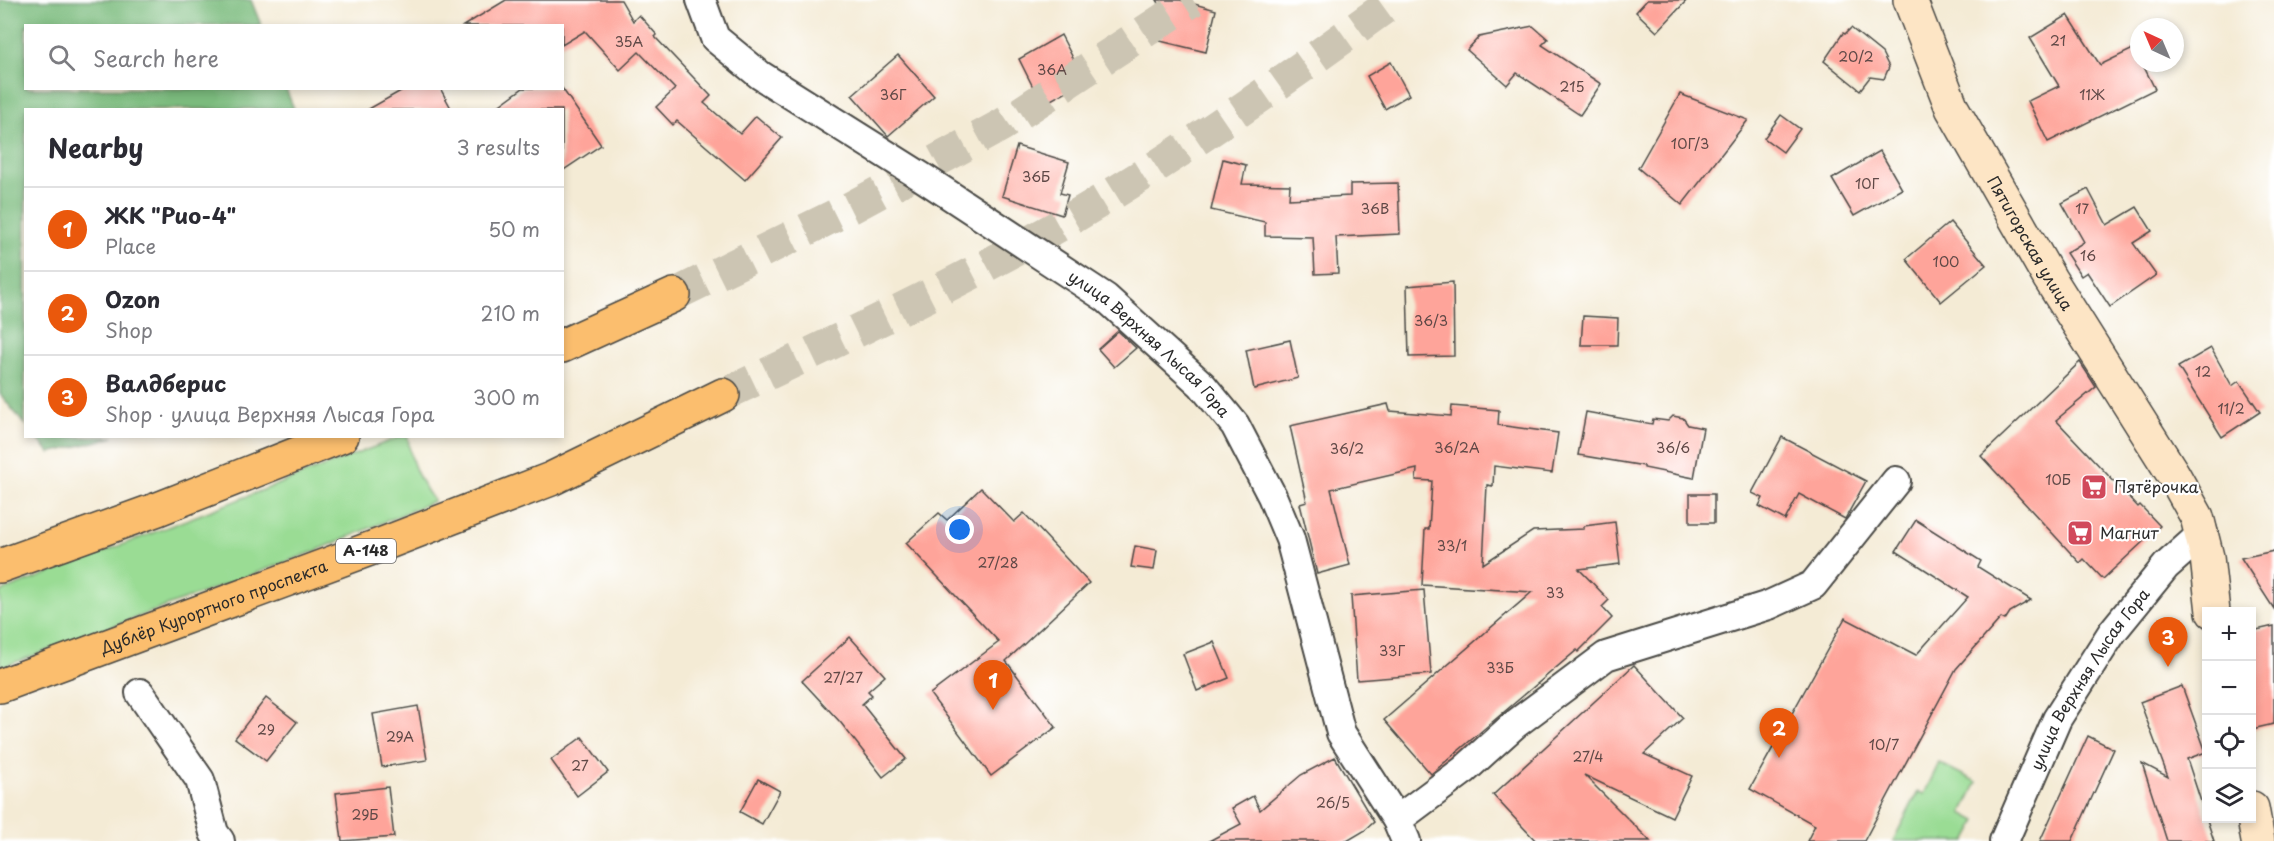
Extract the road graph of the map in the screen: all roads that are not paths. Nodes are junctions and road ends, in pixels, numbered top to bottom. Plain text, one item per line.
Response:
1 (701, 0) edge
2 (1910, 0) edge
3 (674, 295) tunnel mouth
4 (564, 345) edge
5 (723, 395) tunnel mouth
6 (337, 438) edge
7 (1896, 480) dead end
8 (2203, 533) junction
9 (0, 566) edge
10 (2212, 607) edge
11 (0, 686) edge
12 (140, 693) dead end
13 (2255, 823) edge
14 (1402, 831) edge
15 (220, 841) edge
16 (2004, 841) edge
17 (2258, 841) edge

1 - 14 street, улица Верхняя Лысая Гора
2 - 8 street, Пятигорская улица
3 - 4 main road
5 - 11 main road, Дублёр Курортного проспекта / А-148
6 - 9 main road
7 - 14 street
8 - 10 street
8 - 16 street, улица Верхняя Лысая Гора
12 - 15 street
13 - 17 street

